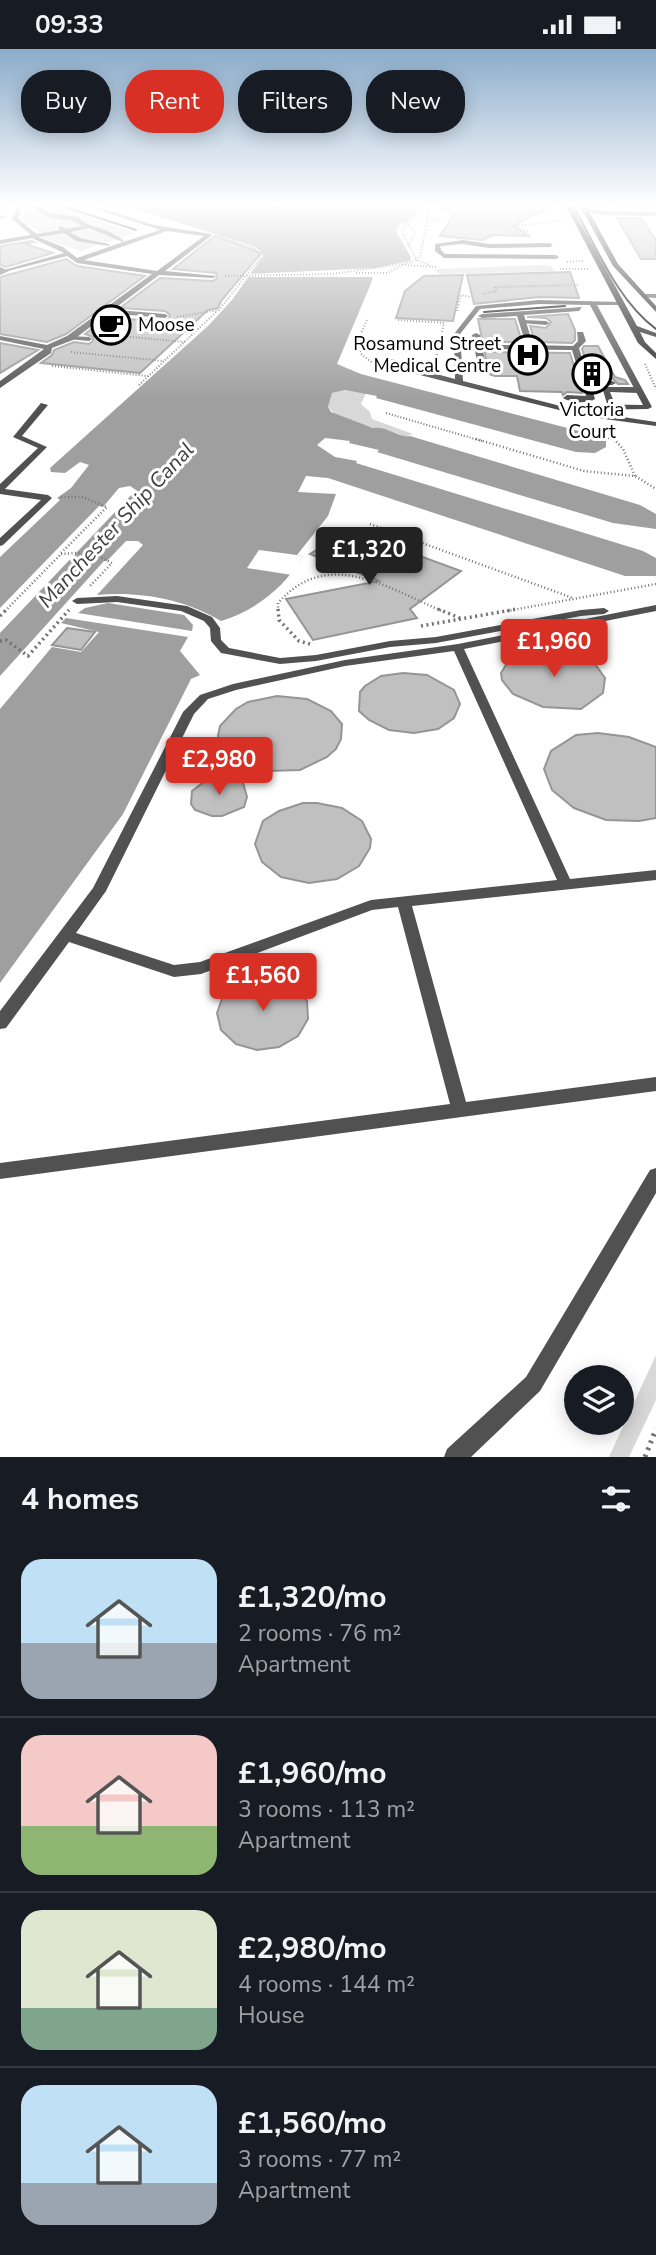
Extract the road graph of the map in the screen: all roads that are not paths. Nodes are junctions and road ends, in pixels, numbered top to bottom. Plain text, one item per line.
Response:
1 (137, 270) edge
2 (164, 270) edge
3 (597, 270) edge
4 (620, 270) edge
5 (160, 273) junction
6 (213, 276) road end
7 (644, 296) junction
8 (656, 296) edge
9 (592, 302) junction
10 (619, 303) junction
11 (579, 309) dead end
12 (656, 310) edge
13 (106, 311) junction
14 (520, 313) junction
15 (165, 316) road end
16 (469, 316) junction
17 (482, 316) joint
18 (523, 322) junction
19 (546, 323) dead end
20 (639, 332) junction
21 (656, 333) edge
22 (457, 334) junction
23 (476, 335) joint
24 (90, 336) road end
25 (581, 337) dead end
26 (0, 338) edge
27 (70, 338) junction
28 (656, 341) edge
29 (487, 346) junction
30 (48, 347) junction
31 (530, 347) junction
32 (575, 348) junction
33 (655, 356) edge
34 (392, 360) dead end
35 (580, 367) junction
36 (599, 367) dead end
37 (483, 372) dead end
38 (0, 377) edge
39 (11, 378) junction
40 (459, 381) junction
41 (586, 383) junction
42 (612, 383) dead end
43 (0, 385) edge
44 (638, 390) junction
45 (567, 398) joint
46 (44, 405) dead end
47 (556, 407) junction
48 (612, 407) junction
49 (567, 410) junction
50 (656, 424) edge
51 (0, 490) edge
52 (0, 543) edge
53 (656, 600) edge
54 (77, 601) road end
55 (656, 608) edge
56 (458, 646) junction
57 (280, 661) junction
58 (287, 676) junction
59 (656, 875) edge
60 (566, 885) junction
61 (404, 902) junction
62 (65, 935) junction
63 (0, 1023) edge
64 (656, 1084) edge
65 (460, 1110) junction
66 (0, 1171) edge
67 (656, 1176) edge
68 (455, 1457) edge

1 - 5 street
2 - 5 street
3 - 10 street
4 - 7 street
5 - 6 street
5 - 13 street
7 - 8 lane
7 - 12 street
9 - 10 lane
9 - 16 lane
9 - 44 lane
10 - 20 street
11 - 14 street
13 - 15 lane
13 - 27 street
14 - 17 street
14 - 18 street
16 - 17 lane
16 - 22 lane
18 - 19 lane
18 - 31 street
20 - 21 street
20 - 33 street
22 - 23 lane
22 - 40 lane
23 - 29 street
24 - 27 lane
25 - 32 street
26 - 30 street
27 - 30 street
28 - 33 street
29 - 31 street
29 - 37 street
30 - 39 street
31 - 32 street
32 - 35 street
34 - 40 lane
35 - 36 street
35 - 41 street
38 - 39 lane
39 - 43 street
40 - 47 lane
41 - 42 lane
41 - 45 street
44 - 48 street
44 - 48 lane
45 - 47 lane
46 - 51 lane
47 - 49 lane
48 - 49 lane
49 - 50 lane
51 - 52 lane
53 - 57 lane
54 - 57 lane
55 - 56 lane
56 - 58 lane
56 - 60 lane
57 - 58 lane
58 - 62 lane
59 - 60 lane
60 - 61 lane
61 - 62 lane
61 - 65 lane
62 - 63 lane
64 - 65 lane
65 - 66 lane
67 - 68 lane

